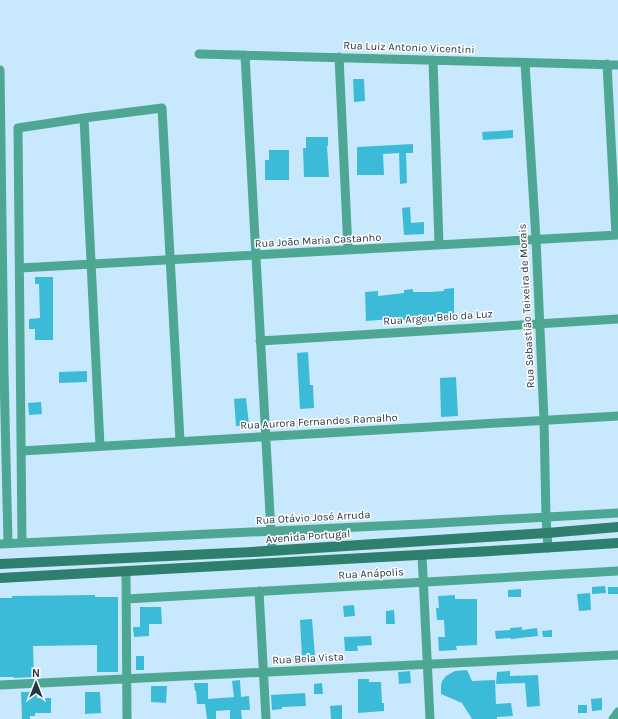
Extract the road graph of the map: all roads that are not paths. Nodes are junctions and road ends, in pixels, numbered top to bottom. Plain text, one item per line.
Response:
1 (200, 54) dead end
2 (245, 55) junction
3 (339, 57) junction
4 (433, 60) junction
5 (525, 63) junction
6 (606, 64) junction
7 (618, 64) edge
8 (0, 70) edge
9 (84, 118) junction
10 (0, 144) edge
11 (617, 235) edge
12 (536, 240) junction
13 (439, 245) junction
14 (348, 250) junction
15 (255, 255) junction
16 (170, 259) junction
17 (92, 264) junction
18 (20, 268) junction
19 (2, 299) edge
20 (618, 319) edge
21 (539, 323) junction
22 (260, 341) junction
23 (2, 372) edge
24 (618, 416) edge
25 (544, 420) junction
26 (266, 436) junction
27 (180, 441) junction
28 (3, 446) edge
29 (100, 446) junction
30 (21, 451) junction
31 (618, 513) edge
32 (546, 517) junction
33 (618, 527) edge
34 (271, 531) junction
35 (547, 533) junction
36 (4, 543) edge
37 (22, 543) junction
38 (618, 543) edge
39 (548, 548) junction
40 (272, 551) junction
41 (422, 555) junction
42 (0, 564) edge
43 (126, 571) junction
44 (618, 571) edge
45 (0, 578) edge
46 (423, 582) junction
47 (259, 591) junction
48 (126, 599) junction
49 (618, 655) edge
50 (427, 664) junction
51 (263, 672) junction
52 (127, 679) junction
53 (0, 685) edge
54 (618, 712) edge
55 (127, 719) edge
56 (266, 719) edge
57 (430, 719) edge
58 (613, 719) edge

1 - 2 street, Rua Luiz Antonio Vicentini
2 - 3 street, Rua Luiz Antonio Vicentini
2 - 15 street
3 - 4 street, Rua Luiz Antonio Vicentini
3 - 14 street
4 - 5 street, Rua Luiz Antonio Vicentini
4 - 13 street
5 - 6 street, Rua Luiz Antonio Vicentini
5 - 12 street, Rua Sebastião Teixeira de Morais
6 - 7 street, Rua Luiz Antonio Vicentini
6 - 11 street
8 - 10 street
9 - 16 street
9 - 17 street
9 - 18 street
10 - 19 street
11 - 12 street, Rua João Maria Castanho
12 - 13 street, Rua João Maria Castanho
12 - 21 street, Rua Sebastião Teixeira de Morais
13 - 14 street, Rua João Maria Castanho
14 - 15 street, Rua João Maria Castanho
15 - 16 street, Rua João Maria Castanho
15 - 22 street
16 - 17 street, Rua João Maria Castanho
16 - 27 street
17 - 18 street, Rua João Maria Castanho
17 - 29 street
18 - 30 street
19 - 23 street
20 - 21 street, Rua Argeu Belo da Luz
21 - 22 street, Rua Argeu Belo da Luz
21 - 25 street, Rua Sebastião Teixeira de Morais
22 - 26 street
23 - 28 street
24 - 25 street, Rua Aurora Fernandes Ramalho
25 - 26 street, Rua Aurora Fernandes Ramalho
25 - 32 street, Rua Sebastião Teixeira de Morais
26 - 27 street, Rua Aurora Fernandes Ramalho
26 - 34 street
27 - 29 street, Rua Aurora Fernandes Ramalho
28 - 36 street
29 - 30 street, Rua Aurora Fernandes Ramalho
30 - 37 street
31 - 32 street, Rua Otávio José Arruda
32 - 34 street, Rua Otávio José Arruda
32 - 35 street, Rua Sebastião Teixeira de Morais
33 - 35 main road, Avenida Portugal
34 - 37 street, Rua Otávio José Arruda
34 - 40 street
35 - 39 street, Rua Sebastião Teixeira de Morais
35 - 40 main road, Avenida Portugal
36 - 37 street, Rua Otávio José Arruda
38 - 39 main road
39 - 41 main road
40 - 42 main road, Avenida Portugal
41 - 43 main road
41 - 46 street
43 - 45 main road
43 - 48 street
44 - 46 street, Rua Anápolis
46 - 47 street, Rua Anápolis
46 - 50 street
47 - 48 street, Rua Anápolis
47 - 51 street
48 - 52 street
49 - 50 street, Rua Bela Vista
50 - 51 street, Rua Bela Vista
50 - 57 street
51 - 52 street, Rua Bela Vista
51 - 56 street
52 - 53 street, Rua Bela Vista
52 - 55 street
54 - 58 street

